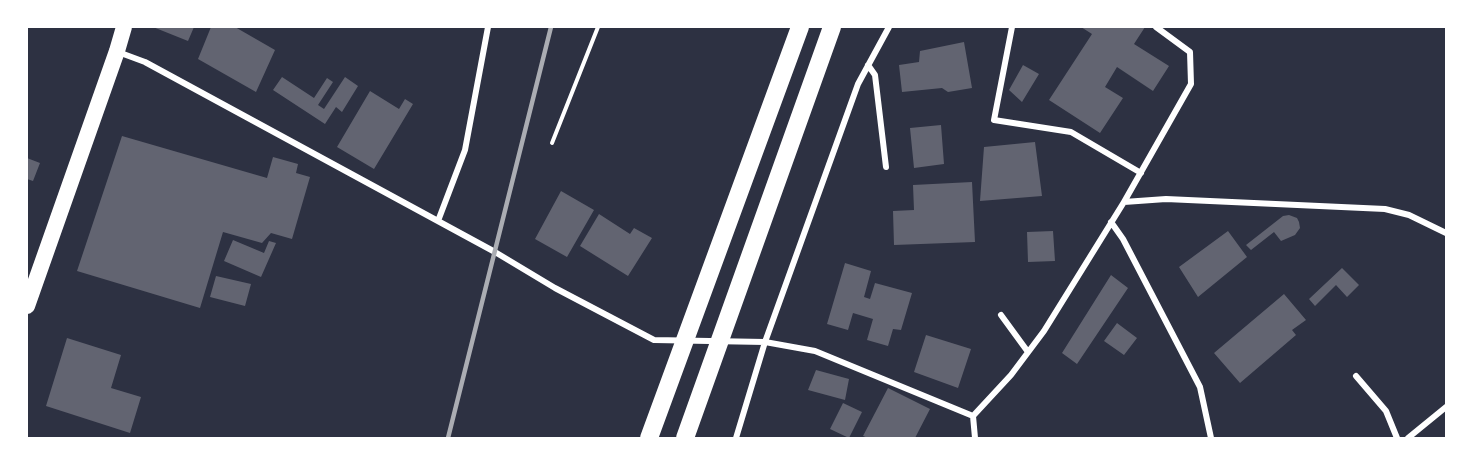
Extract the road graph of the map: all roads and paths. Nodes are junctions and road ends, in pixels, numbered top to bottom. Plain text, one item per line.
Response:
1 (124, 27) edge
2 (488, 27) edge
3 (598, 27) edge
4 (800, 27) edge
5 (832, 27) edge
6 (889, 27) edge
7 (1011, 27) edge
8 (1156, 27) edge
9 (117, 51) junction
10 (868, 65) junction
11 (552, 143) dead end
12 (886, 167) dead end
13 (1141, 172) junction
14 (1124, 202) junction
15 (438, 221) junction
16 (1111, 222) junction
17 (1446, 233) edge
18 (27, 306) edge
19 (1001, 315) dead end
20 (765, 342) junction
21 (1028, 352) junction
22 (1356, 376) dead end
23 (1446, 407) edge
24 (973, 417) junction
25 (649, 438) edge
26 (685, 438) edge
27 (736, 438) edge
28 (975, 438) edge
29 (1211, 438) edge
30 (1397, 438) edge
31 (1408, 438) edge

1 - 9 highway
2 - 15 street
3 - 11 path
4 - 25 highway
5 - 26 highway
6 - 10 street
7 - 13 street
8 - 13 street
9 - 15 street
9 - 18 highway
10 - 12 street
10 - 20 street
13 - 14 street
14 - 16 street
14 - 17 street
15 - 20 street
16 - 21 street
16 - 29 street
19 - 21 street
20 - 24 street
20 - 27 street
21 - 24 street
22 - 30 street
23 - 31 street
24 - 28 street

